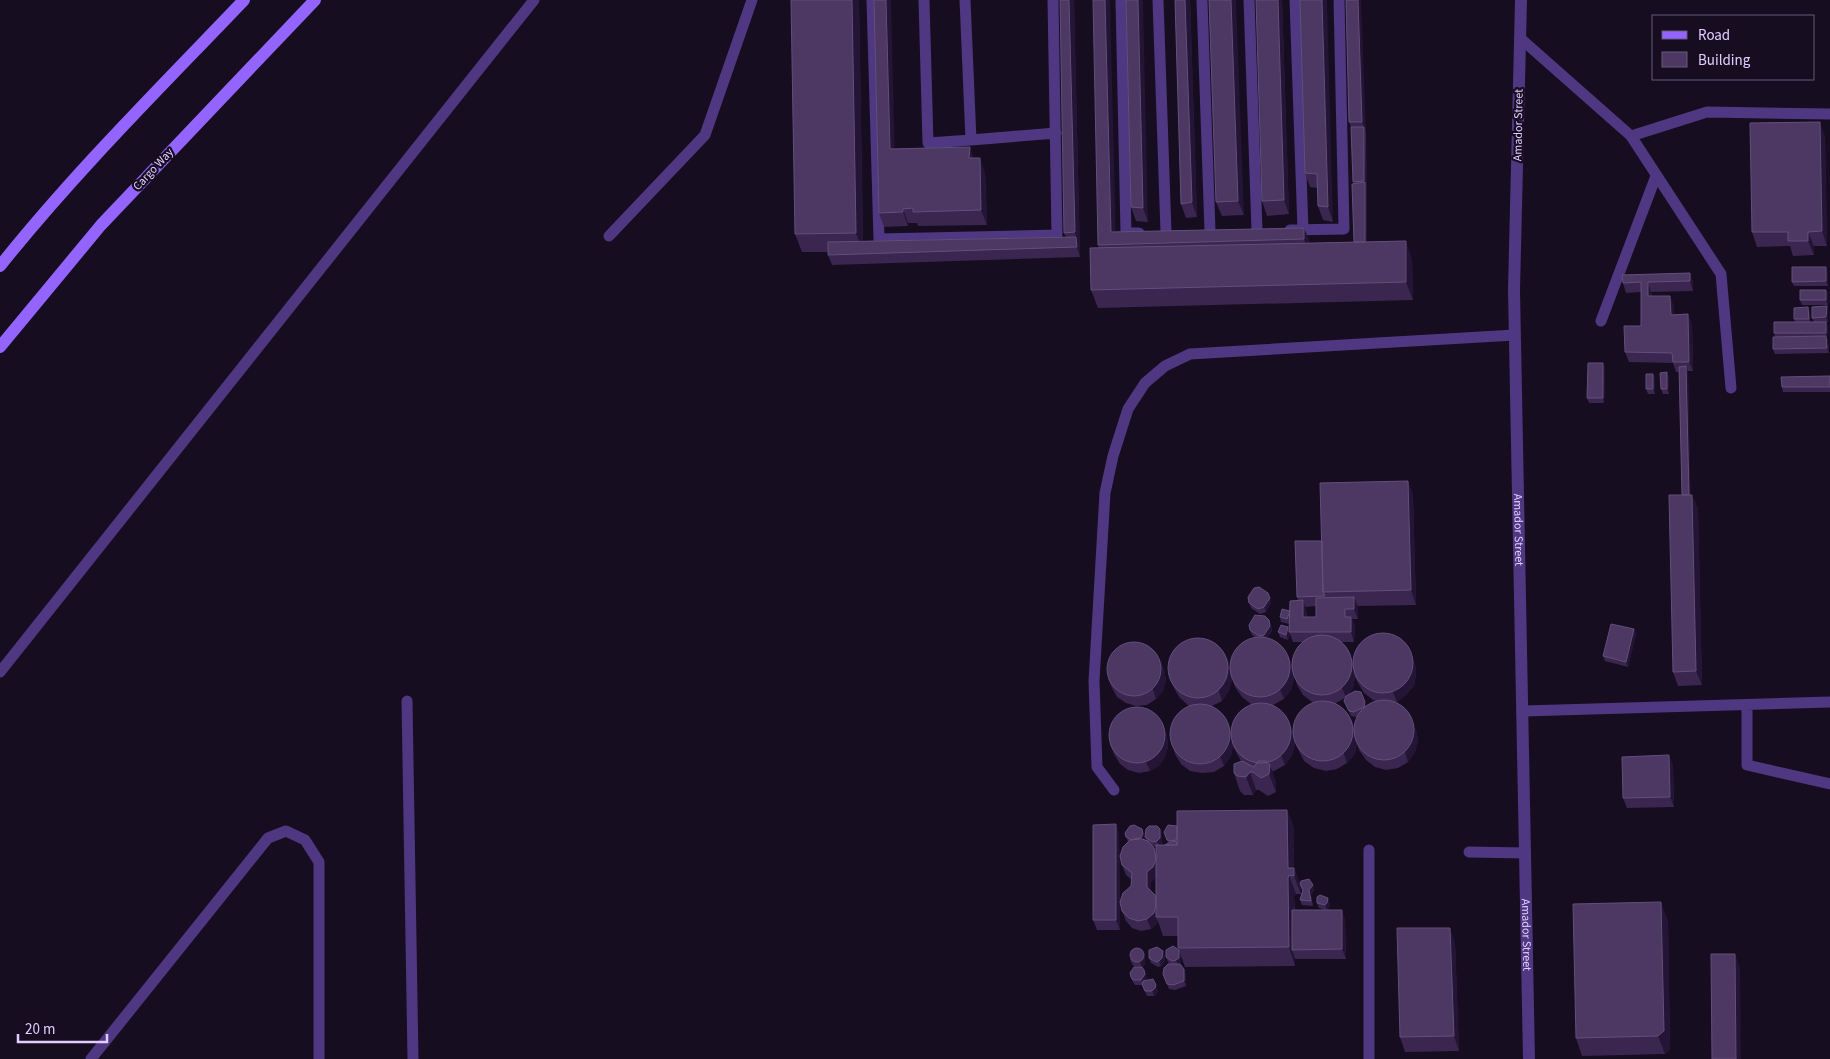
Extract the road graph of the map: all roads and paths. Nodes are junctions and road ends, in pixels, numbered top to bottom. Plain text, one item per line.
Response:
1 (244, 0) edge
2 (315, 0) edge
3 (534, 0) edge
4 (752, 0) edge
5 (872, 0) edge
6 (924, 0) edge
7 (965, 0) edge
8 (1053, 0) edge
9 (1121, 0) edge
10 (1158, 0) edge
11 (1202, 0) edge
12 (1249, 0) edge
13 (1295, 0) edge
14 (1339, 0) edge
15 (1521, 0) edge
16 (1520, 38) junction
17 (1830, 114) edge
18 (1056, 133) junction
19 (1631, 136) junction
20 (971, 140) junction
21 (1656, 176) junction
22 (1303, 230) junction
23 (1211, 231) edge
24 (609, 236) dead end
25 (0, 266) edge
26 (1601, 321) dead end
27 (1514, 336) junction
28 (0, 347) edge
29 (1732, 388) dead end
30 (0, 672) edge
31 (407, 701) dead end
32 (1830, 702) edge
33 (1747, 705) junction
34 (1522, 711) junction
35 (1830, 784) edge
36 (1114, 790) dead end
37 (1369, 850) dead end
38 (1469, 852) dead end
39 (1525, 854) junction
40 (91, 1059) edge
41 (319, 1059) edge
42 (413, 1059) edge
43 (1369, 1059) edge
44 (1529, 1059) edge

1 - 25 main road
2 - 28 main road, Cargo Way
3 - 30 lane
4 - 24 lane
5 - 18 lane
6 - 20 lane
7 - 20 lane
8 - 18 lane
9 - 10 lane
11 - 23 lane
12 - 22 lane
13 - 22 lane
14 - 22 lane
15 - 16 street, Amador Street
16 - 19 lane
16 - 27 street, Amador Street
17 - 19 lane
18 - 20 lane
19 - 21 lane
21 - 26 lane
21 - 29 lane
27 - 34 street, Amador Street
27 - 36 lane
31 - 42 lane
32 - 33 lane
33 - 34 lane
33 - 35 lane
34 - 39 street, Amador Street
37 - 43 lane
38 - 39 lane
39 - 44 street, Amador Street
40 - 41 lane

